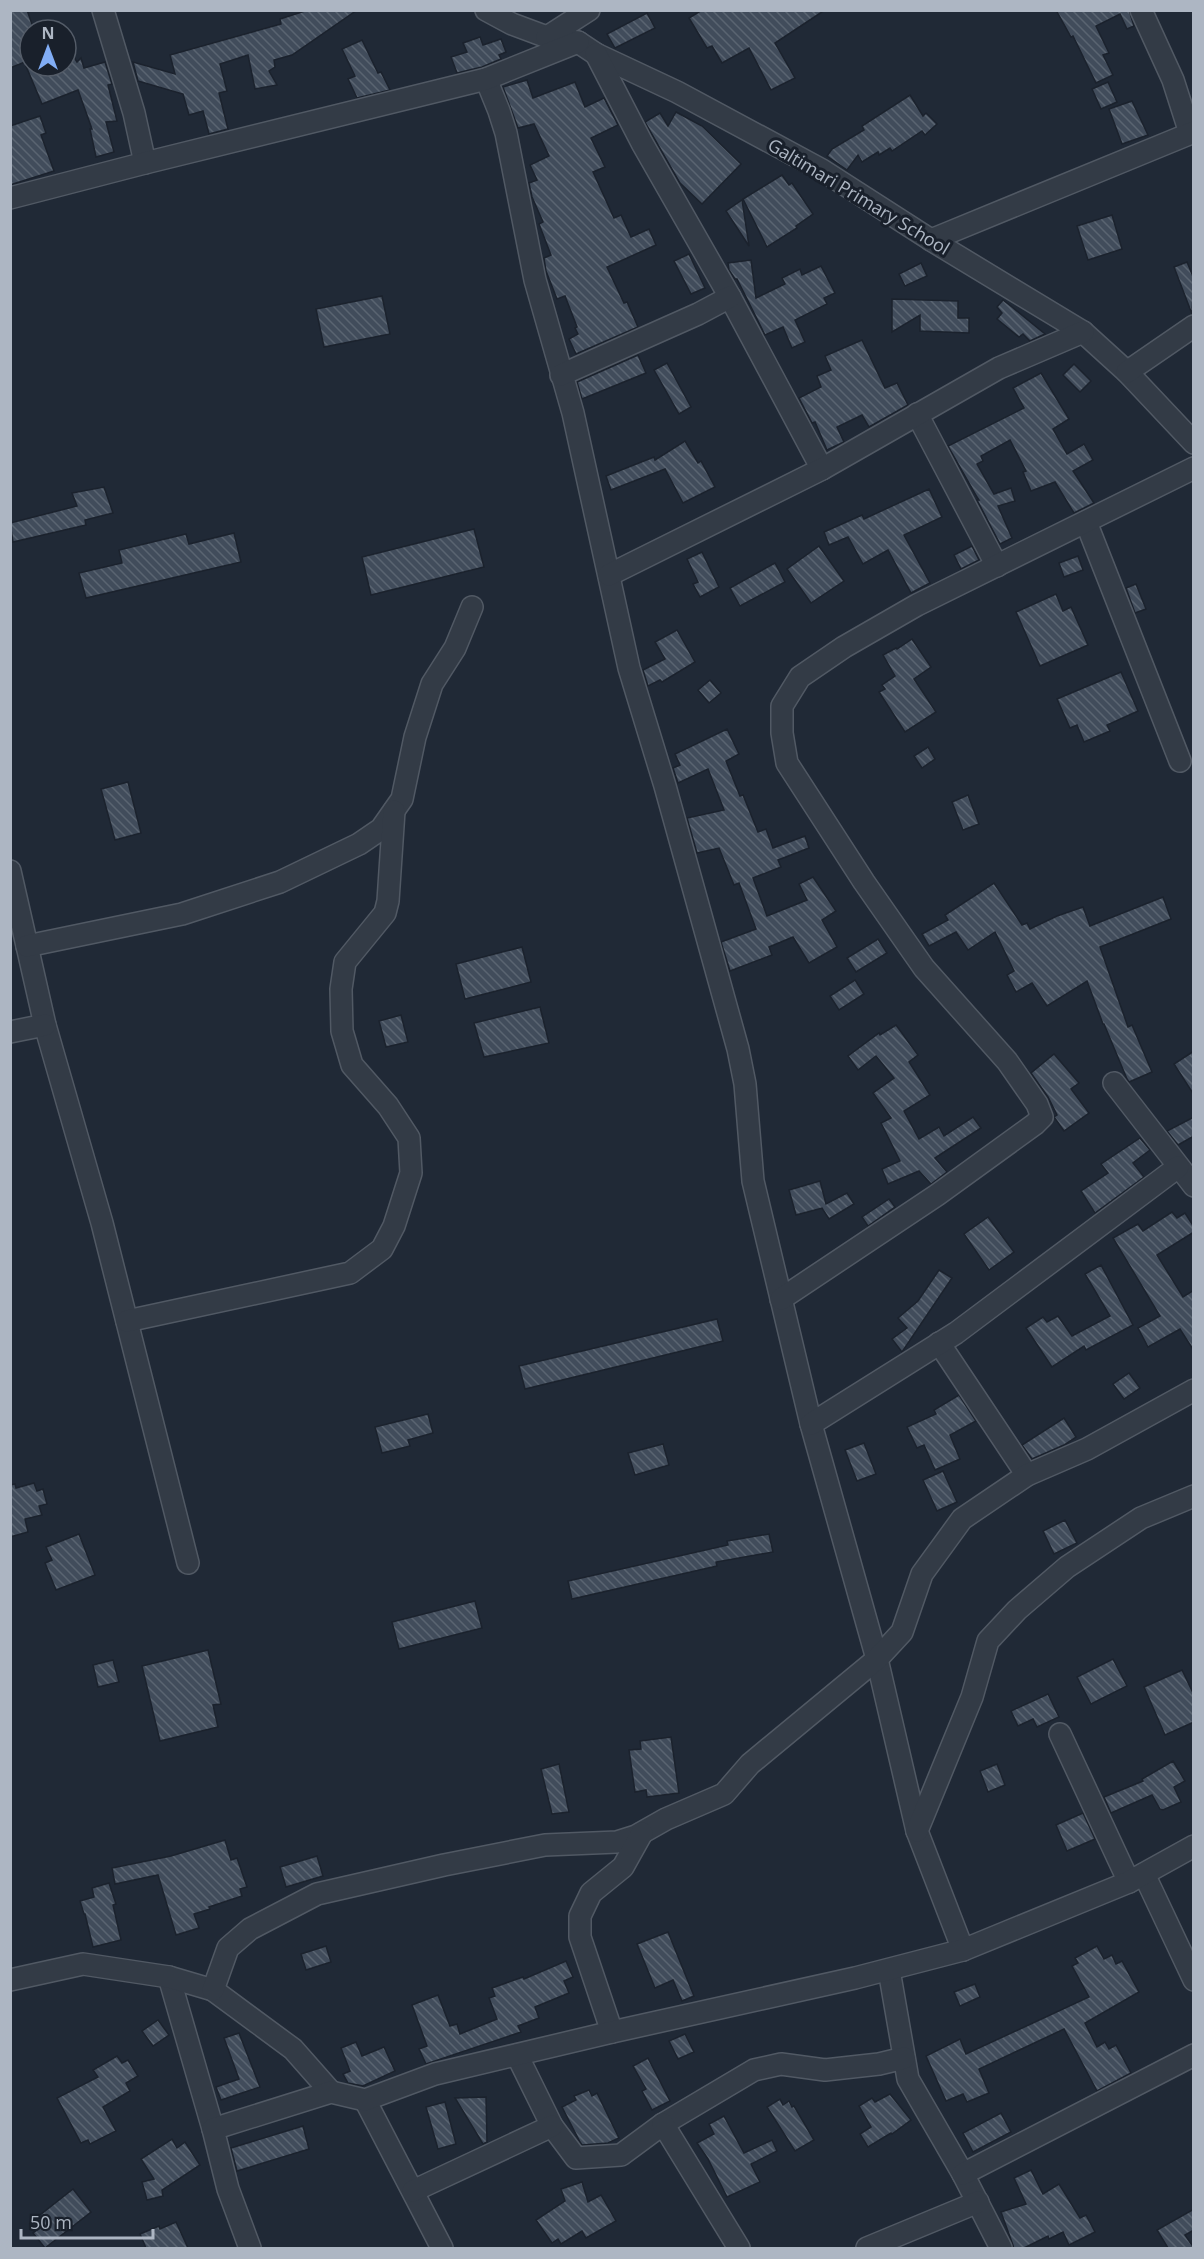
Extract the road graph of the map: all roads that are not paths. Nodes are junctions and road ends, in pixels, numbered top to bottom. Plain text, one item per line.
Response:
1 (103, 10) edge
2 (486, 10) edge
3 (1141, 10) edge
4 (588, 11) edge
5 (547, 37) junction
6 (578, 42) junction
7 (596, 54) junction
8 (486, 79) junction
9 (1192, 133) edge
10 (145, 163) junction
11 (10, 198) edge
12 (931, 240) junction
13 (730, 297) junction
14 (1194, 326) edge
15 (1083, 332) junction
16 (1126, 372) junction
17 (561, 375) junction
18 (917, 414) junction
19 (1194, 443) edge
20 (1194, 468) edge
21 (822, 469) junction
22 (1086, 522) junction
23 (997, 566) junction
24 (609, 575) junction
25 (472, 607) dead end
26 (1180, 762) dead end
27 (394, 811) junction
28 (10, 871) edge
29 (27, 946) junction
30 (45, 1025) junction
31 (10, 1032) edge
32 (1114, 1083) dead end
33 (1178, 1167) junction
34 (1194, 1186) edge
35 (781, 1299) junction
36 (127, 1321) junction
37 (939, 1343) junction
38 (1194, 1390) edge
39 (811, 1424) junction
40 (1027, 1475) junction
41 (1194, 1496) edge
42 (188, 1563) dead end
43 (877, 1659) junction
44 (1060, 1734) dead end
45 (917, 1831) junction
46 (642, 1833) junction
47 (1194, 1846) edge
48 (1136, 1878) junction
49 (963, 1950) junction
50 (889, 1970) junction
51 (169, 1977) junction
52 (10, 1980) edge
53 (1194, 1980) edge
54 (213, 1990) junction
55 (612, 2032) junction
56 (517, 2055) junction
57 (1194, 2055) edge
58 (904, 2058) junction
59 (331, 2092) junction
60 (364, 2100) junction
61 (663, 2124) junction
62 (552, 2126) junction
63 (213, 2128) junction
64 (963, 2174) junction
65 (413, 2191) junction
66 (978, 2202) junction
67 (250, 2248) edge
68 (442, 2248) edge
69 (739, 2248) edge
70 (867, 2248) edge
71 (1001, 2248) edge

1 - 10 street
2 - 5 street, Galtimari Primary School
3 - 9 street
4 - 5 street
5 - 6 street, Galtimari Primary School
6 - 7 street, Galtimari Primary School
6 - 8 street
7 - 12 street, Galtimari Primary School
7 - 13 street
8 - 10 street
8 - 17 street
9 - 12 street
10 - 11 street
12 - 15 street, Galtimari Primary School
13 - 17 street
13 - 21 street
14 - 16 street
15 - 16 street, Galtimari Primary School
15 - 18 street
16 - 19 street, Galtimari Primary School
17 - 24 street
18 - 21 street
18 - 23 street
20 - 22 street
21 - 24 street
22 - 23 street
22 - 26 street
23 - 35 street
24 - 35 street
25 - 27 street
27 - 29 street
27 - 36 street
28 - 29 street
29 - 30 street
30 - 31 street
30 - 36 street
32 - 33 street
33 - 34 street
33 - 37 street
35 - 39 street
36 - 42 street
37 - 39 street
37 - 40 street
38 - 40 street
39 - 43 street
40 - 43 street
41 - 45 street
43 - 45 street
43 - 46 street
44 - 48 street
45 - 49 street
46 - 54 street
46 - 55 street
47 - 48 street
48 - 49 street
48 - 53 street
49 - 50 street
50 - 55 street
50 - 58 street
51 - 52 street
51 - 54 street
51 - 63 street
54 - 59 street
55 - 56 street
56 - 60 street
56 - 62 street
57 - 64 street
58 - 61 street
58 - 64 street
59 - 60 street
59 - 63 street
60 - 65 street
61 - 62 street
61 - 69 street
62 - 65 street
63 - 67 street
64 - 66 street
65 - 68 street
66 - 70 street
66 - 71 street

